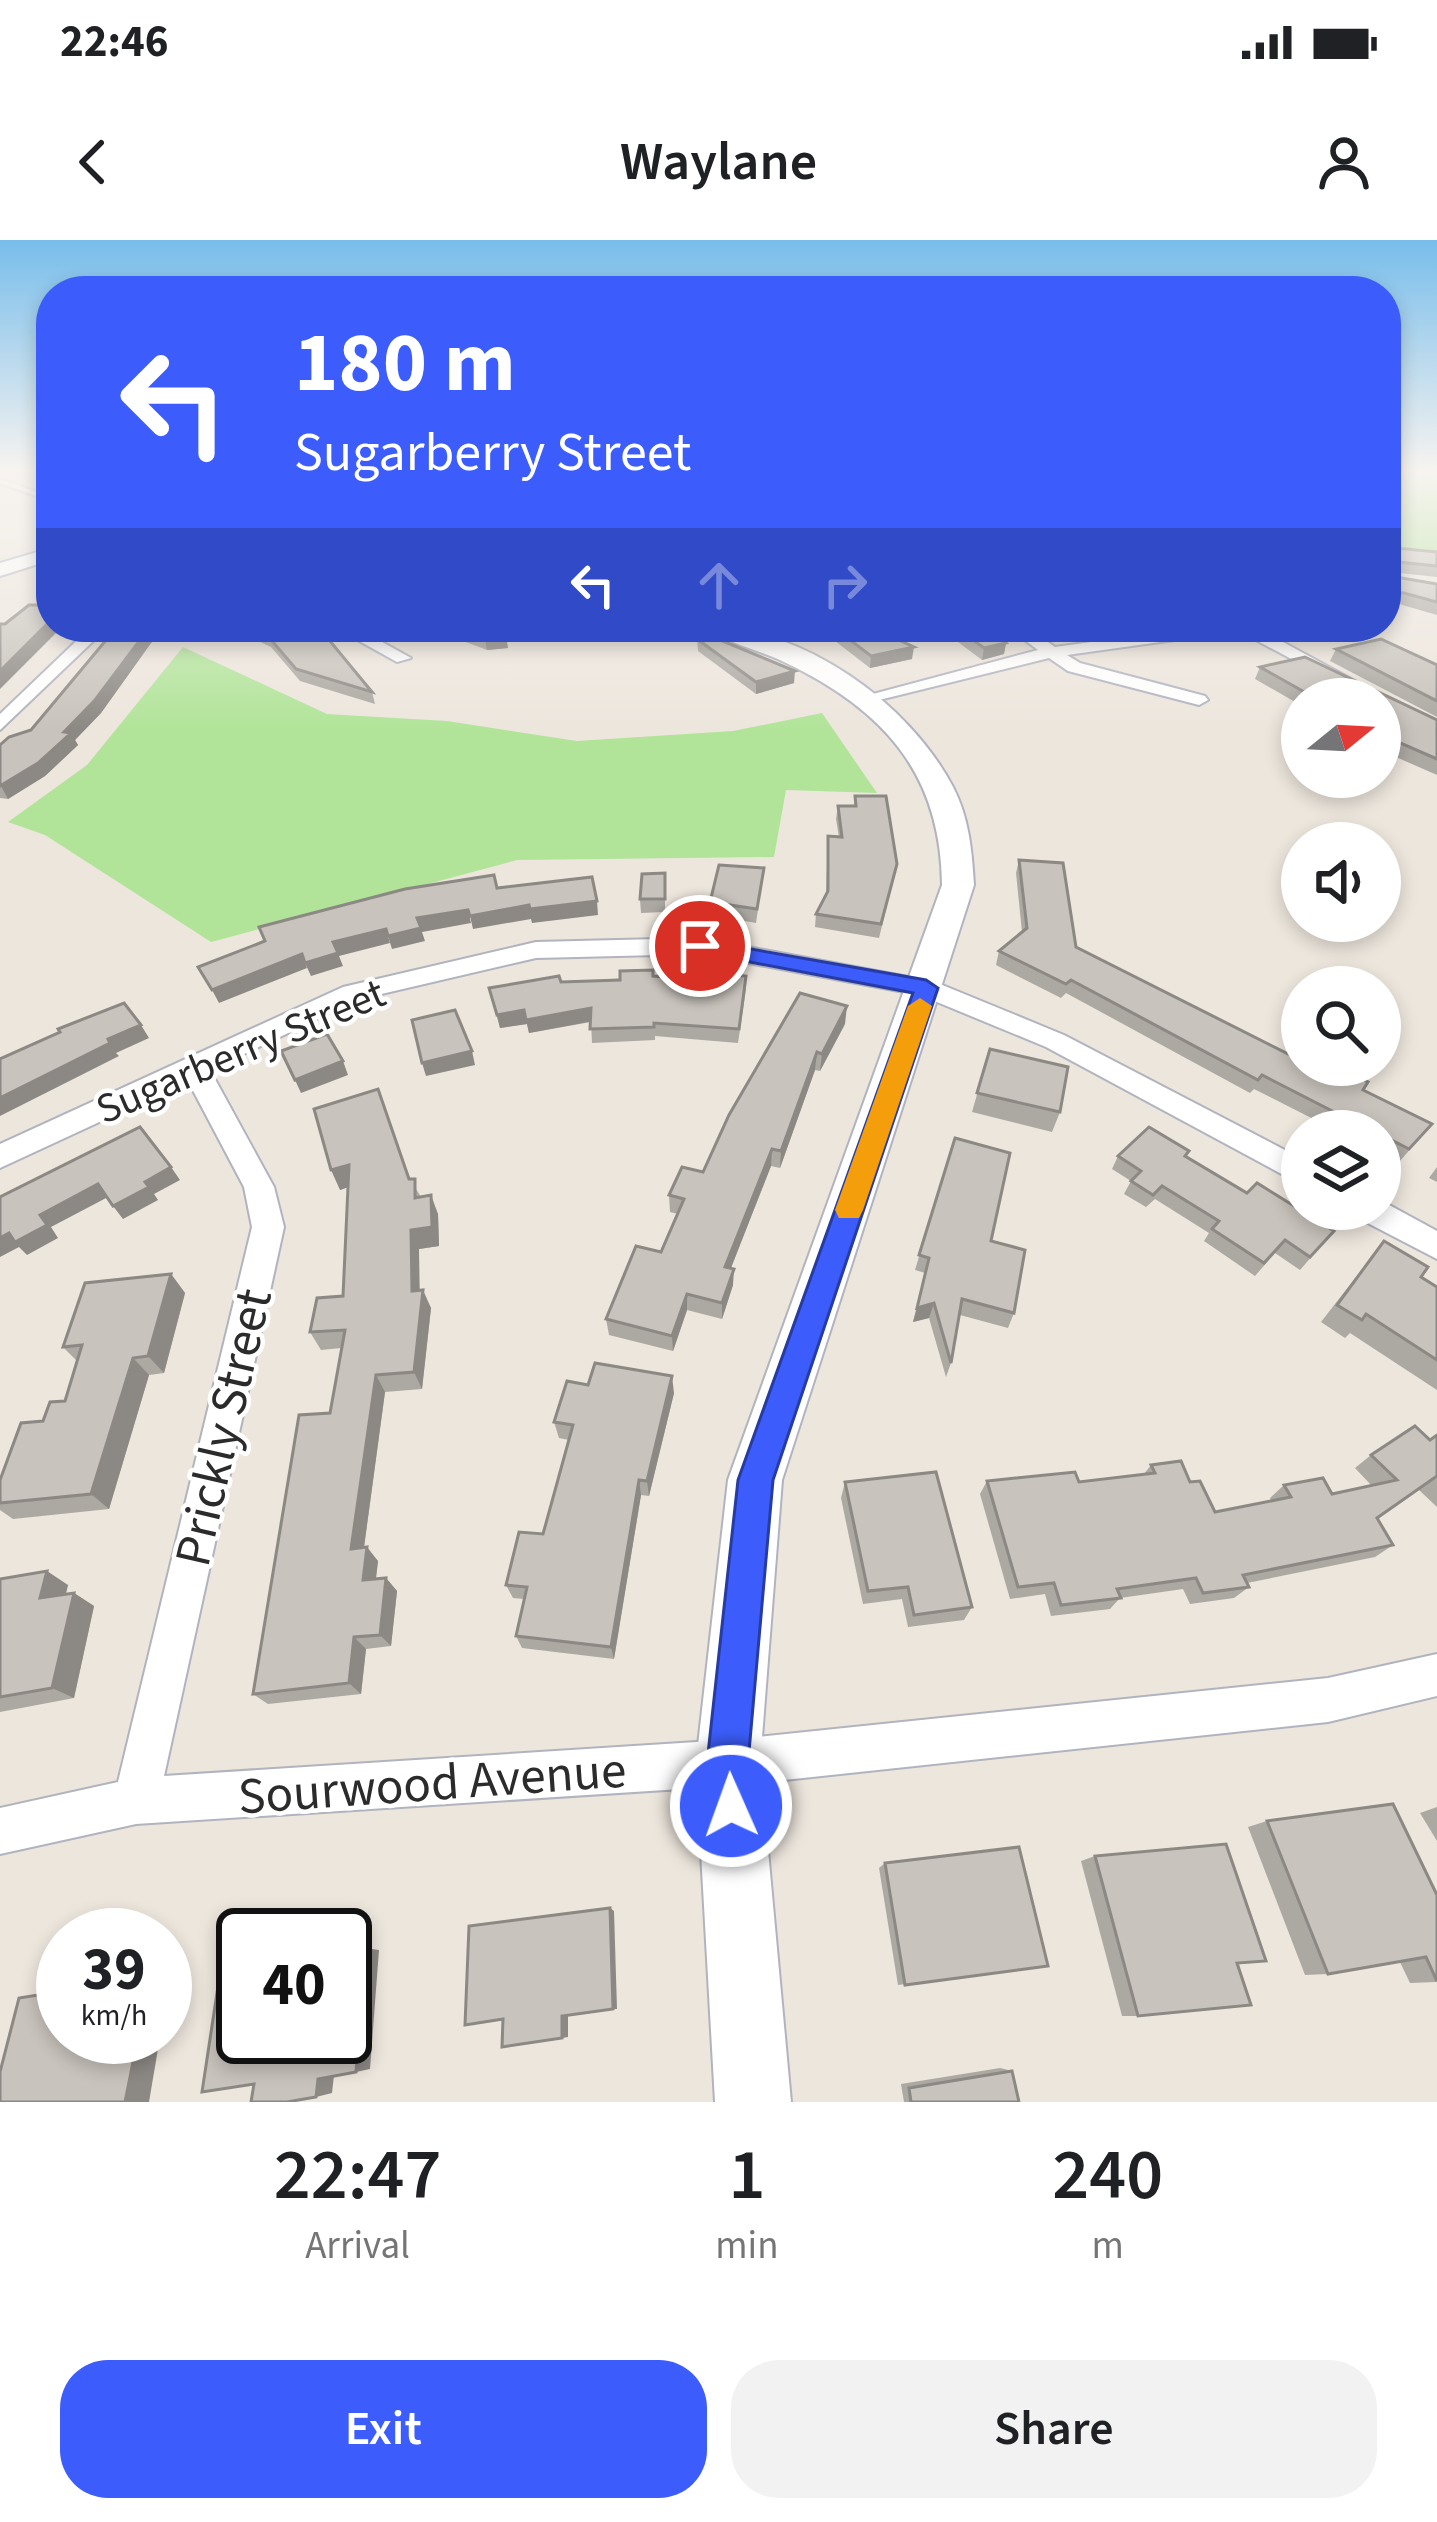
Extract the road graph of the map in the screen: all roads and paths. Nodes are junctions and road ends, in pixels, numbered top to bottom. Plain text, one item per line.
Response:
1 (36, 559) edge
2 (0, 570) edge
3 (85, 642) edge
4 (372, 642) edge
5 (761, 642) edge
6 (1037, 642) edge
7 (1127, 642) edge
8 (1268, 642) edge
9 (1052, 652) junction
10 (403, 658) dead end
11 (1339, 678) edge
12 (867, 698) junction
13 (1199, 700) dead end
14 (0, 724) edge
15 (926, 988) junction
16 (194, 1065) junction
17 (0, 1157) edge
18 (1281, 1162) edge
19 (1401, 1226) edge
20 (1437, 1246) edge
21 (1437, 1675) edge
22 (728, 1763) junction
23 (136, 1802) junction
24 (0, 1832) edge
25 (753, 2102) edge

1 - 2 street
3 - 14 street
4 - 10 street
5 - 12 street
6 - 9 street
7 - 9 street
8 - 11 street
9 - 12 street
9 - 13 street
12 - 15 street
15 - 16 street, Sugarberry Street
15 - 18 street, Sugarberry Street
15 - 22 street
16 - 17 street, Sugarberry Street
16 - 23 street, Prickly Street
19 - 20 street
21 - 22 street, Sourwood Avenue
22 - 23 street, Sourwood Avenue
22 - 25 street
23 - 24 street, Sourwood Avenue

